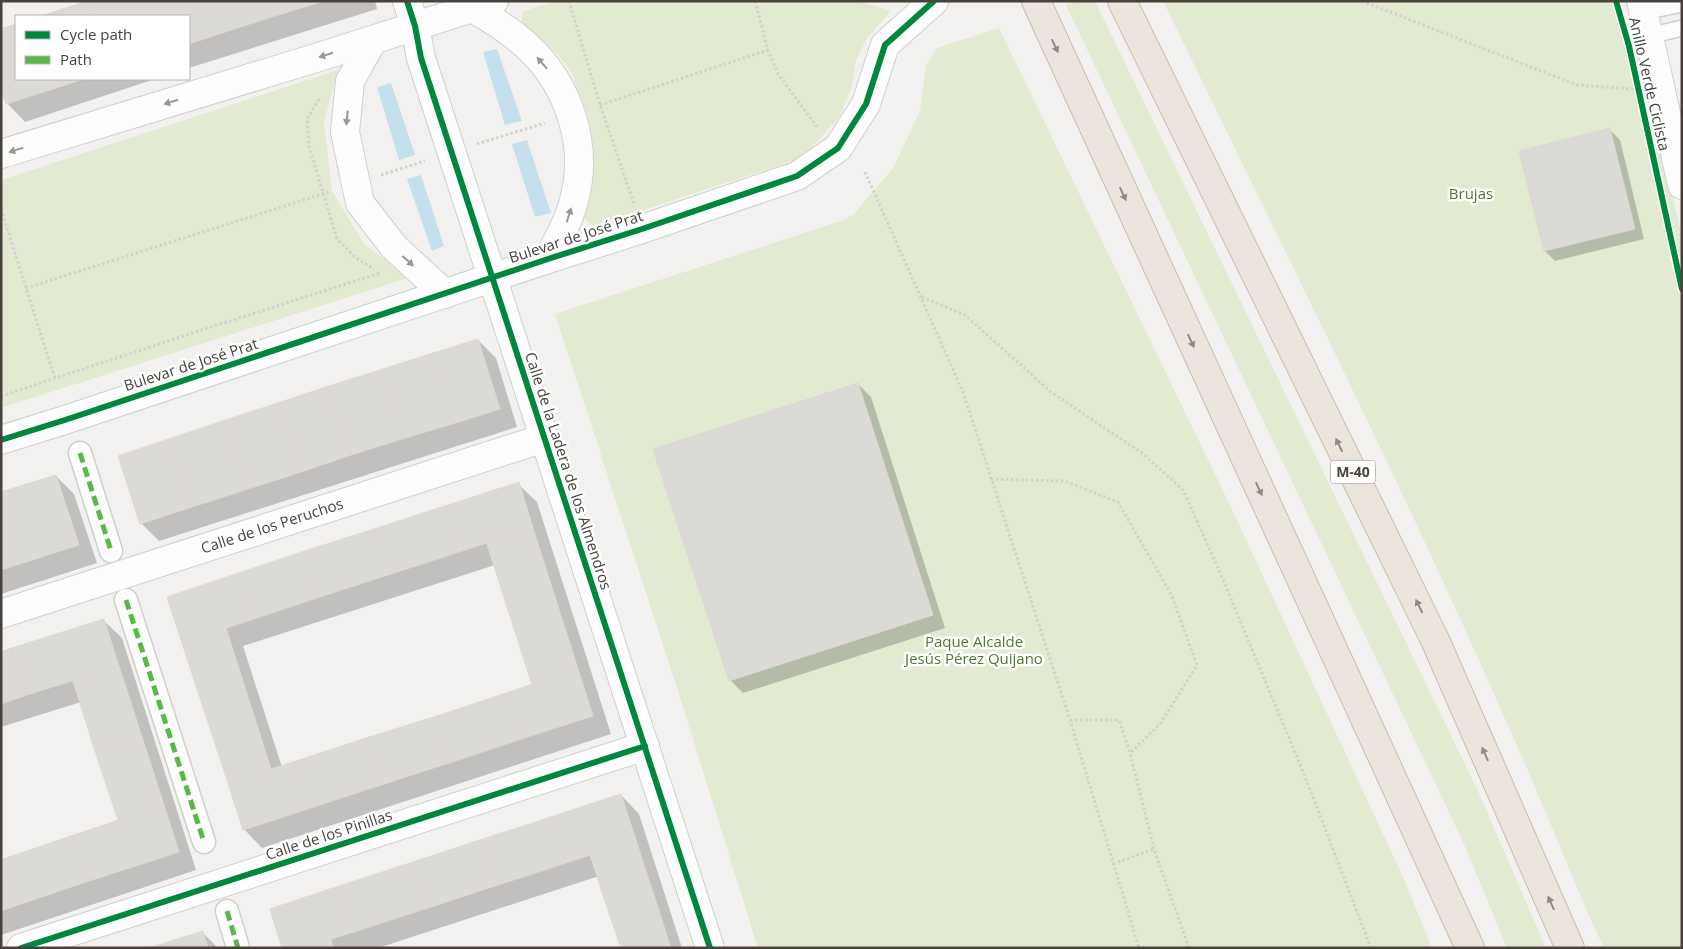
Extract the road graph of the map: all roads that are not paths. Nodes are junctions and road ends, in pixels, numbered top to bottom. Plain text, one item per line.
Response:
1 (934, 1) edge
2 (1036, 1) edge
3 (1122, 1) edge
4 (483, 4) edge
5 (1682, 4) edge
6 (411, 13) edge
7 (1644, 17) edge
8 (1682, 28) edge
9 (373, 40) junction
10 (1, 154) edge
11 (1682, 185) edge
12 (548, 259) junction
13 (492, 278) junction
14 (445, 294) junction
15 (544, 438) junction
16 (1, 440) edge
17 (80, 453) dead end
18 (111, 552) dead end
19 (126, 600) dead end
20 (1, 614) edge
21 (644, 746) junction
22 (204, 842) dead end
23 (227, 911) dead end
24 (21, 948) edge
25 (238, 948) edge
26 (710, 948) edge
27 (1470, 948) edge
28 (1570, 948) edge

1 - 12 street, Bulevar de José Prat
2 -> 27 highway
28 -> 3 highway, M-40
4 - 6 street
12 -> 4 street
5 - 7 lane
6 - 9 street
6 - 13 street, Calle de la Ladera de los Almendros
7 - 8 lane
7 - 11 street
9 -> 10 street
9 -> 14 street
12 - 13 street, Bulevar de José Prat
13 - 14 street, Bulevar de José Prat
13 - 15 street, Calle de la Ladera de los Almendros
14 - 16 street, Bulevar de José Prat
15 - 20 street, Calle de los Peruchos
15 - 21 street, Calle de la Ladera de los Almendros
17 - 18 street
19 - 22 street
21 - 24 street, Calle de los Pinillas
21 - 26 street, Calle de la Ladera de los Almendros
23 - 25 street

